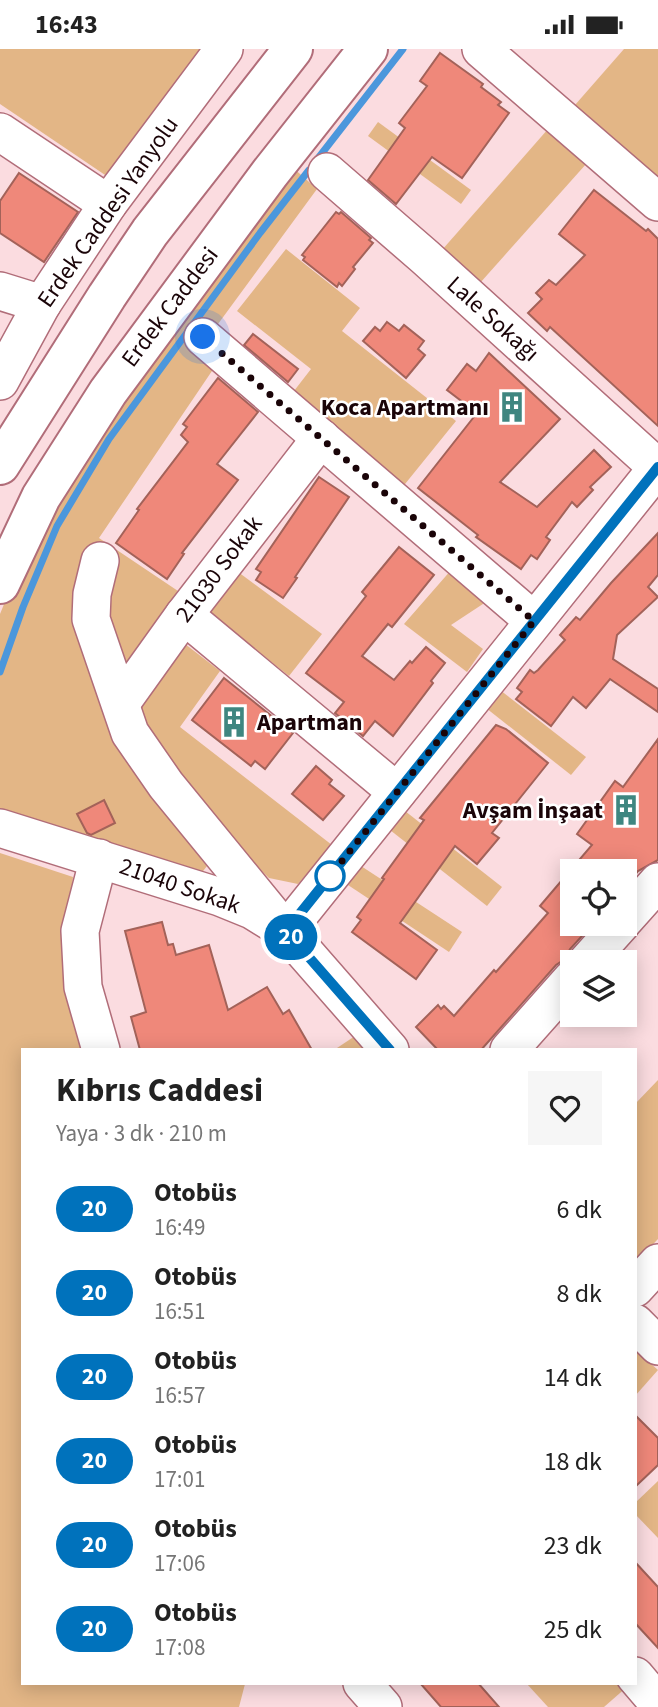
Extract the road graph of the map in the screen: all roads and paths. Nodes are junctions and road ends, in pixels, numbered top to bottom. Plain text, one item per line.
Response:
1 (225, 49) edge
2 (293, 49) edge
3 (368, 49) edge
4 (481, 49) edge
5 (0, 132) edge
6 (327, 172) dead end
7 (658, 202) edge
8 (107, 204) junction
9 (0, 291) edge
10 (42, 304) junction
11 (203, 337) dead end
12 (0, 380) edge
13 (321, 438) junction
14 (0, 465) edge
15 (658, 467) edge
16 (100, 561) dead end
17 (0, 584) edge
18 (184, 615) junction
19 (534, 621) junction
20 (121, 703) junction
21 (397, 792) junction
22 (0, 828) edge
23 (99, 858) junction
24 (658, 882) edge
25 (637, 906) edge
26 (286, 931) junction
27 (610, 936) edge
28 (598, 950) edge
29 (560, 992) edge
30 (100, 1048) edge
31 (388, 1048) edge
32 (511, 1048) edge
33 (658, 1263) edge
34 (637, 1285) edge
35 (637, 1325) edge
36 (658, 1346) edge
37 (637, 1678) edge
38 (359, 1685) edge
39 (362, 1685) edge
40 (658, 1703) edge
41 (351, 1707) edge
42 (383, 1707) edge

1 - 8 street, Erdek Caddesi Yanyolu
2 - 14 highway
3 - 17 highway, Erdek Caddesi
4 - 7 street
5 - 8 street
6 - 15 street, Lale Sokağı
8 - 10 street, Erdek Caddesi Yanyolu
9 - 10 street
10 - 12 street, Erdek Caddesi Yanyolu
11 - 13 street
13 - 18 street, 21030 Sokak
13 - 19 street
15 - 19 street
16 - 20 street
18 - 20 street, 21030 Sokak
18 - 21 street
19 - 21 street
20 - 26 street
21 - 26 street
22 - 23 street, 21040 Sokak
23 - 26 street, 21040 Sokak
23 - 30 street
24 - 25 street
26 - 31 street, 21040 Sokak
27 - 28 street
29 - 32 street
33 - 34 street
35 - 36 street
37 - 40 street
38 - 41 street
39 - 42 street

